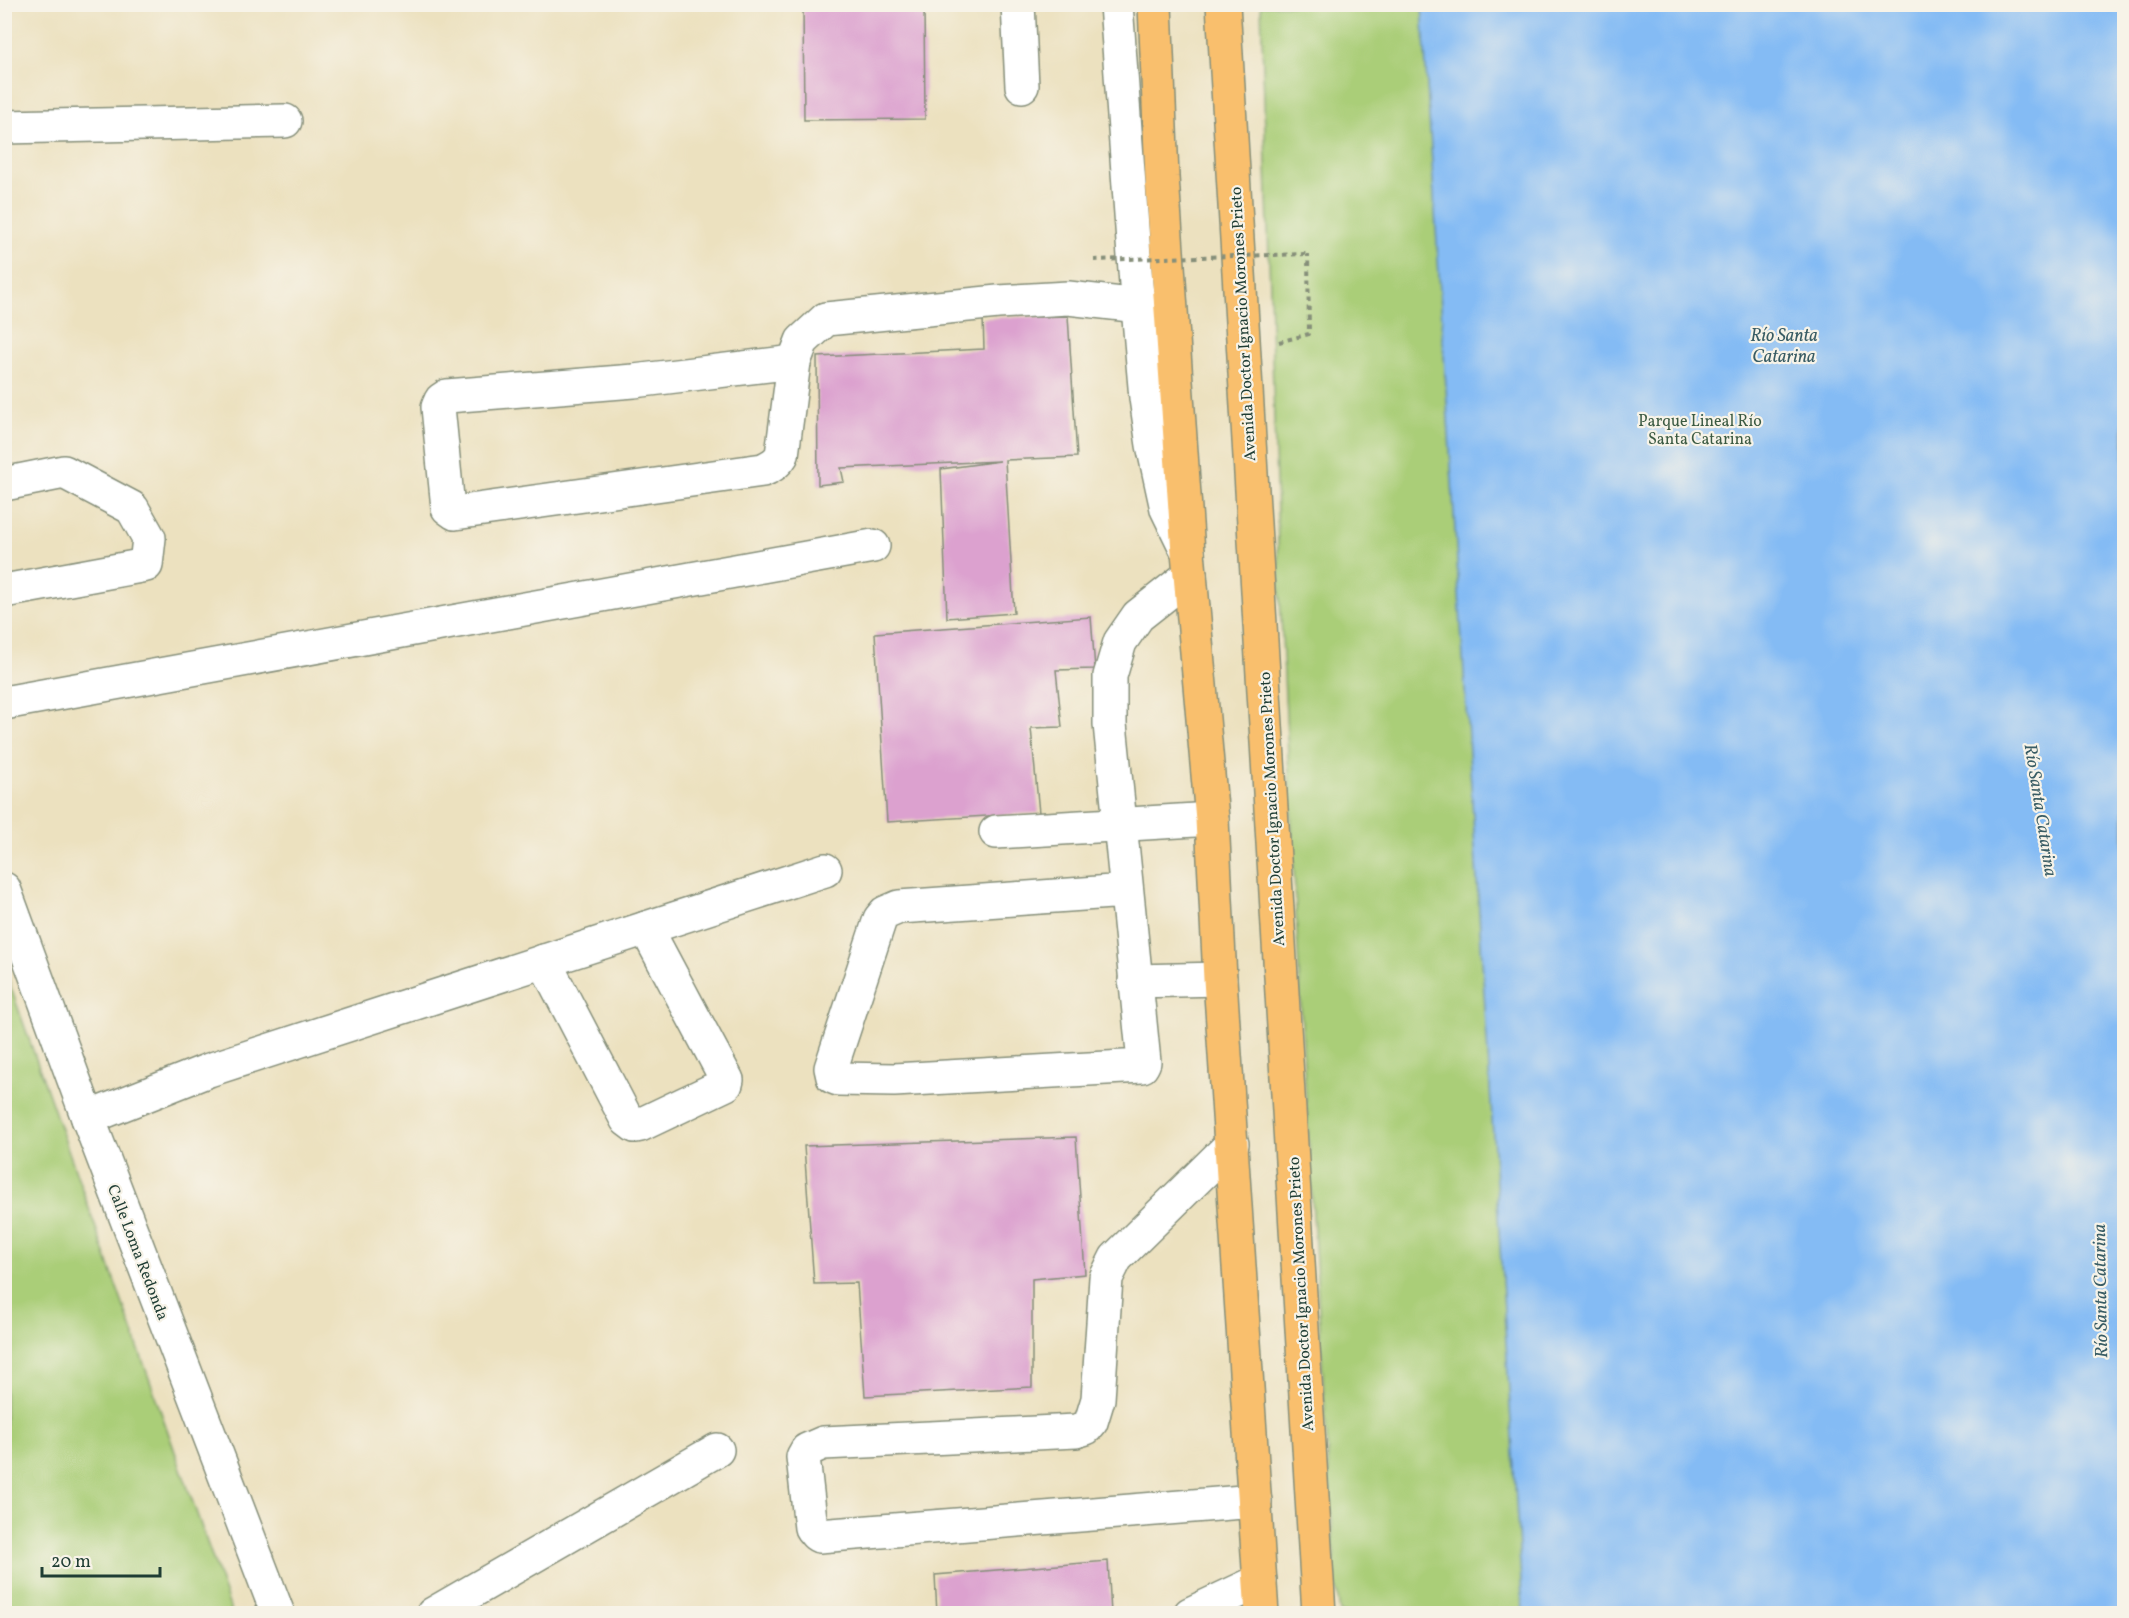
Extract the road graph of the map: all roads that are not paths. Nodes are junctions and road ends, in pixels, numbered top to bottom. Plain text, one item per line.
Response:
1 (1018, 4) edge
2 (1116, 4) edge
3 (1155, 4) edge
4 (1223, 4) edge
5 (1022, 86) dead end
6 (285, 121) dead end
7 (4, 127) edge
8 (1138, 305) junction
9 (1171, 310) junction
10 (794, 362) junction
11 (4, 484) edge
12 (873, 546) dead end
13 (1189, 564) junction
14 (4, 591) edge
15 (4, 703) edge
16 (1212, 819) junction
17 (1121, 824) junction
18 (996, 832) dead end
19 (825, 870) dead end
20 (4, 889) edge
21 (1126, 891) junction
22 (646, 928) junction
23 (544, 961) junction
24 (1220, 979) junction
25 (1135, 981) junction
26 (88, 1118) junction
27 (1232, 1144) junction
28 (717, 1450) dead end
29 (1255, 1501) junction
30 (1260, 1581) junction
31 (278, 1614) edge
32 (433, 1614) edge
33 (1190, 1614) edge
34 (1262, 1614) edge
35 (1319, 1614) edge

1 - 5 street
2 - 8 street
3 - 9 highway
4 - 35 highway, Avenida Doctor Ignacio Morones Prieto
6 - 7 street
8 - 9 street
8 - 10 street
8 - 13 street
9 - 13 highway
10 - 10 street
11 - 14 street
12 - 15 street
13 - 16 highway
13 - 17 street
16 - 17 street
16 - 24 highway
17 - 18 street
17 - 21 street
19 - 22 street
20 - 26 street, Calle Loma Redonda
21 - 25 street
21 - 25 street
22 - 23 street
22 - 23 street
23 - 26 street
24 - 25 street
24 - 27 highway
26 - 31 street, Calle Loma Redonda
27 - 29 highway
27 - 29 street
28 - 32 street
29 - 30 highway
30 - 33 street
30 - 34 highway

